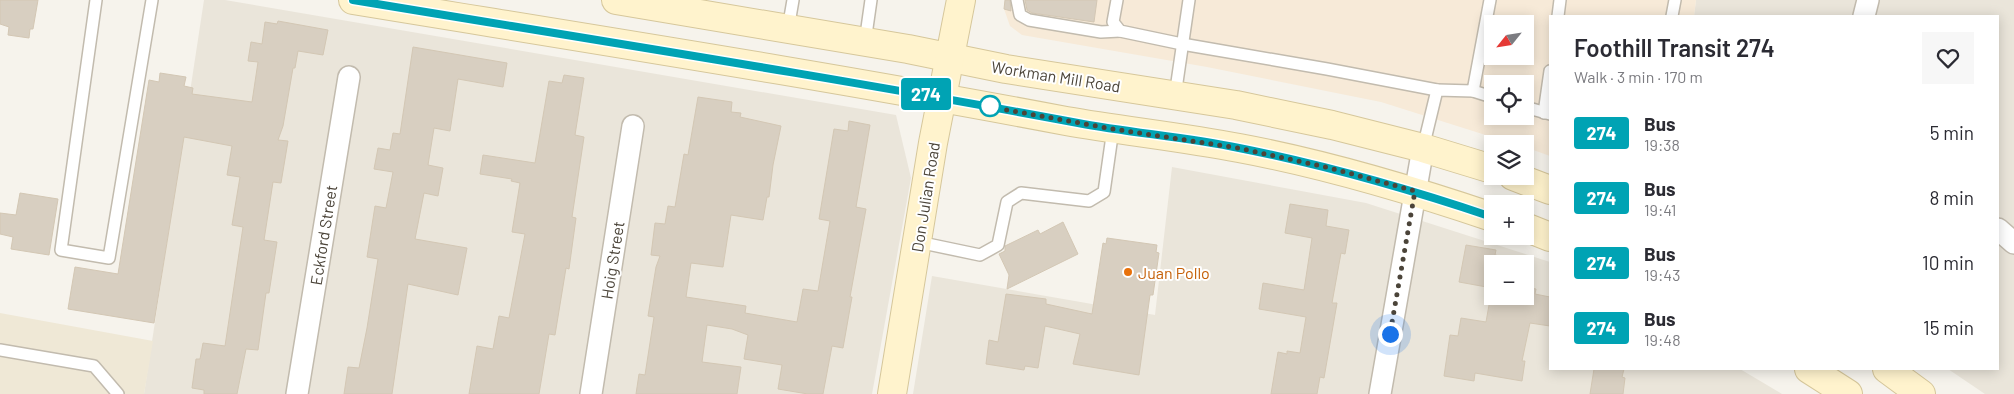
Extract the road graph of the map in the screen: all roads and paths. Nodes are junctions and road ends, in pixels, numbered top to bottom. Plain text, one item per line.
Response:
1 (96, 0) edge
2 (152, 0) edge
3 (353, 0) edge
4 (616, 0) edge
5 (793, 0) edge
6 (871, 0) edge
7 (961, 0) edge
8 (1017, 0) edge
9 (1117, 0) edge
10 (1189, 0) edge
11 (1490, 0) edge
12 (1560, 0) edge
13 (1674, 0) edge
14 (1868, 0) edge
15 (659, 3) edge
16 (1558, 15) edge
17 (1672, 15) edge
18 (1864, 15) edge
19 (788, 29) junction
20 (1120, 32) junction
21 (865, 42) junction
22 (1182, 44) junction
23 (951, 58) junction
24 (349, 77) dead end
25 (1549, 85) edge
26 (1437, 90) junction
27 (1473, 91) junction
28 (1484, 94) edge
29 (1175, 96) junction
30 (943, 97) junction
31 (1534, 109) edge
32 (1547, 113) edge
33 (633, 126) dead end
34 (1113, 129) junction
35 (1423, 148) junction
36 (1484, 167) edge
37 (1534, 184) edge
38 (1549, 190) edge
39 (1415, 191) junction
40 (1484, 213) edge
41 (1999, 230) edge
42 (1534, 231) edge
43 (1549, 237) edge
44 (918, 242) junction
45 (2014, 242) edge
46 (0, 350) edge
47 (1811, 370) edge
48 (1888, 370) edge
49 (118, 394) edge
50 (297, 394) edge
51 (591, 394) edge
52 (892, 394) edge
53 (1380, 394) edge
54 (1848, 394) edge
55 (1922, 394) edge

1 - 2 lane
3 - 30 main road
4 - 15 main road, Workman Mill Road
5 - 19 lane
6 - 21 lane
7 - 23 main road, Don Julian Road
8 - 20 lane
9 - 20 lane
10 - 22 lane
11 - 27 lane
12 - 16 lane
13 - 17 lane
14 - 18 street
15 - 19 main road, Workman Mill Road
19 - 21 main road, Workman Mill Road
20 - 22 lane
21 - 23 main road, Workman Mill Road
22 - 26 lane
22 - 29 lane
23 - 29 main road, Workman Mill Road
23 - 30 main road, Don Julian Road
24 - 50 street, Eckford Street
25 - 32 lane
26 - 27 lane
26 - 35 lane
27 - 28 lane
29 - 35 main road, Workman Mill Road
30 - 34 main road
30 - 44 main road, Don Julian Road
31 - 32 lane
33 - 51 street, Hoig Street
34 - 39 main road
34 - 44 lane
35 - 36 main road, Workman Mill Road
35 - 39 street
37 - 38 main road
39 - 40 main road
39 - 53 street
41 - 45 street
42 - 43 main road
44 - 52 main road, Don Julian Road
46 - 49 lane
47 - 54 main road
48 - 55 main road

